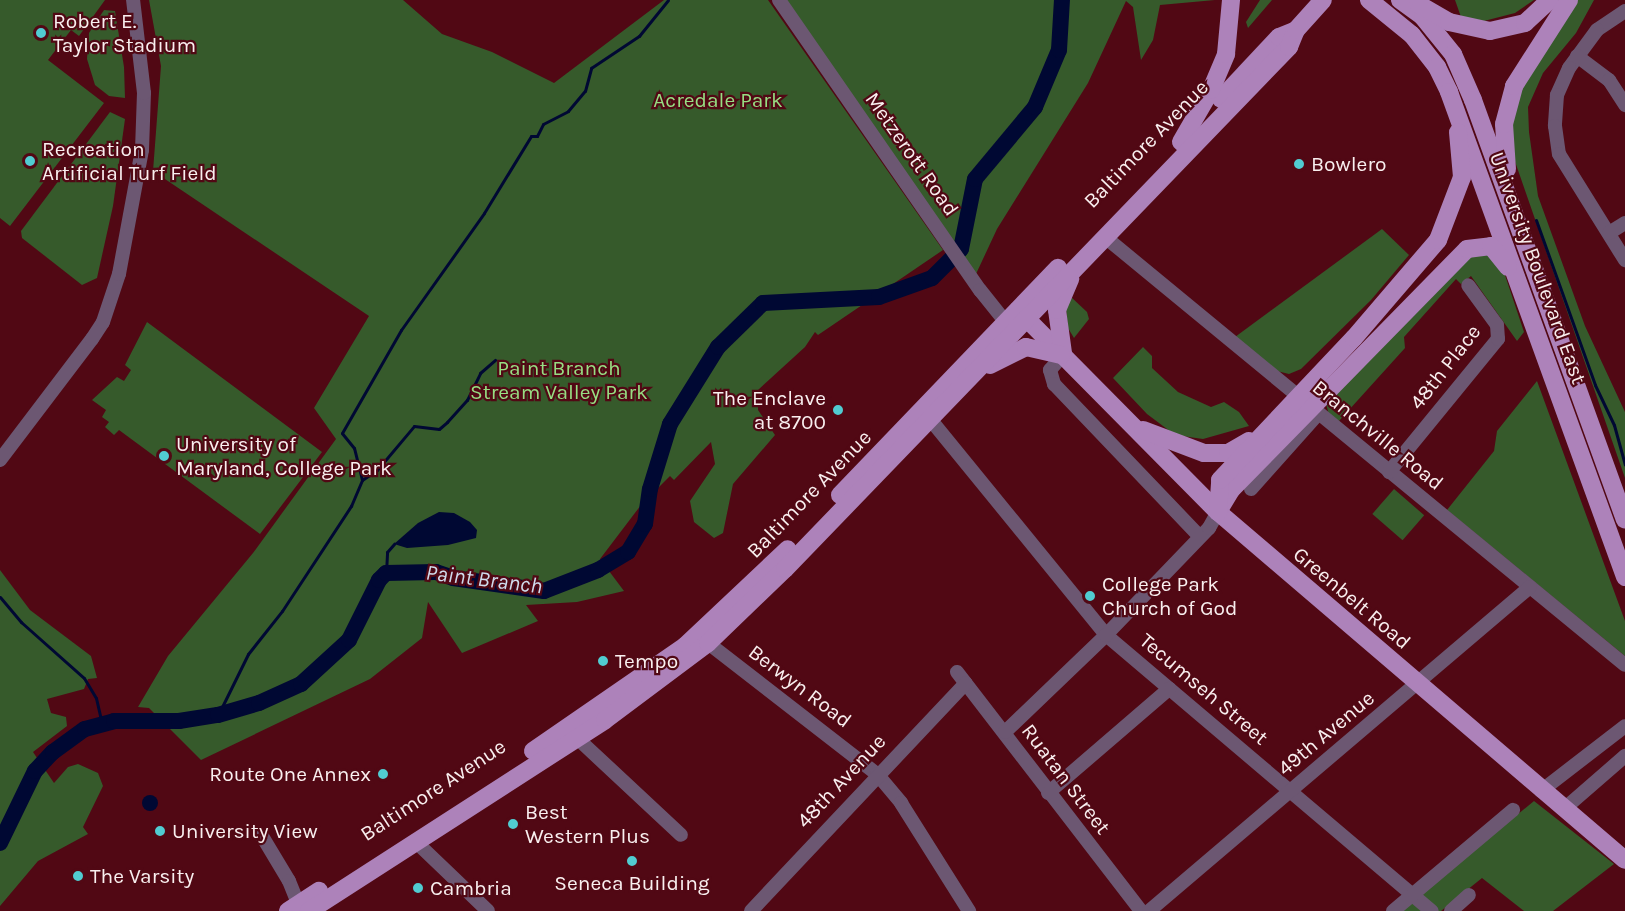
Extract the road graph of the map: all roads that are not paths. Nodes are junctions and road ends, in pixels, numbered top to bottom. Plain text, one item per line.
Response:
1 (133, 0) edge
2 (780, 0) edge
3 (1232, 0) edge
4 (1323, 0) edge
5 (1369, 0) edge
6 (1400, 0) edge
7 (1411, 0) edge
8 (1550, 0) edge
9 (1569, 0) edge
10 (1625, 11) edge
11 (1296, 30) junction
12 (1577, 56) junction
13 (1449, 92) junction
14 (1625, 105) edge
15 (1181, 142) junction
16 (1625, 224) edge
17 (1609, 233) junction
18 (1105, 237) junction
19 (1530, 255) junction
20 (1625, 260) edge
21 (1076, 267) junction
22 (1468, 285) dead end
23 (1015, 320) junction
24 (1536, 328) junction
25 (1063, 355) junction
26 (962, 385) junction
27 (1309, 406) junction
28 (930, 418) junction
29 (1129, 423) junction
30 (1264, 433) junction
31 (0, 460) edge
32 (1389, 472) junction
33 (1251, 489) dead end
34 (1218, 512) junction
35 (1625, 519) edge
36 (1200, 537) junction
37 (1625, 577) edge
38 (1530, 587) junction
39 (1106, 635) junction
40 (708, 643) junction
41 (1625, 665) edge
42 (962, 678) joint
43 (1418, 682) junction
44 (1169, 689) junction
45 (1625, 728) edge
46 (1005, 732) junction
47 (577, 738) junction
48 (1625, 756) edge
49 (1610, 769) junction
50 (877, 774) junction
51 (1546, 788) junction
52 (1292, 790) junction
53 (1048, 793) junction
54 (1569, 808) junction
55 (1513, 810) dead end
56 (262, 836) dead end
57 (681, 836) dead end
58 (415, 841) junction
59 (1625, 847) edge
60 (1625, 860) edge
61 (1414, 892) junction
62 (1469, 895) dead end
63 (299, 909) edge
64 (488, 911) edge
65 (751, 911) edge
66 (969, 911) edge
67 (1141, 911) edge
68 (1149, 911) edge
69 (1393, 911) edge
70 (1432, 911) edge
71 (1451, 911) edge

1 - 31 street
2 - 23 street, Metzerott Road
3 - 15 main road
4 - 11 main road, Baltimore Avenue
5 - 13 main road, University Boulevard East
6 - 19 main road, University Boulevard East
7 - 8 main road
9 - 19 main road
10 - 12 street
11 - 15 main road, Baltimore Avenue
11 - 18 main road, Baltimore Avenue
12 - 14 street
12 - 17 street
13 - 24 main road, University Boulevard East
13 - 27 main road
15 - 23 main road, Baltimore Avenue
16 - 17 street
17 - 20 street
18 - 21 main road, Baltimore Avenue
18 - 27 street, Branchville Road
19 - 35 main road, University Boulevard East
21 - 23 main road, Baltimore Avenue
21 - 25 main road
22 - 32 street, 48th Place
23 - 25 main road, Greenbelt Road
23 - 26 main road, Baltimore Avenue
23 - 63 main road, Baltimore Avenue
24 - 27 main road
24 - 37 main road, University Boulevard East
25 - 26 main road
25 - 29 main road, Greenbelt Road
25 - 36 street
26 - 28 main road, Baltimore Avenue
27 - 30 main road
27 - 32 street, Branchville Road
27 - 33 street
27 - 34 main road
28 - 39 street, Tecumseh Street
28 - 40 main road, Baltimore Avenue
29 - 30 main road
29 - 34 main road, Greenbelt Road
30 - 34 main road
32 - 38 street, Branchville Road
34 - 36 street
34 - 43 main road, Greenbelt Road
36 - 39 street
38 - 41 street, Branchville Road
38 - 43 street, 49th Avenue
39 - 44 street, Tecumseh Street
39 - 46 street
40 - 47 main road, Baltimore Avenue
40 - 50 street, Berwyn Road
42 - 46 street, Ruatan Street
42 - 50 street, 48th Avenue
43 - 51 main road, Greenbelt Road
43 - 52 street, 49th Avenue
44 - 52 street, Tecumseh Street
44 - 53 street
45 - 49 street
45 - 51 street
46 - 53 street, Ruatan Street
47 - 57 street
47 - 58 main road, Baltimore Avenue
48 - 49 street
49 - 54 street
50 - 65 street, 48th Avenue
50 - 66 street, Berwyn Road
51 - 54 main road, Greenbelt Road
52 - 61 street, Tecumseh Street
52 - 68 street, 49th Avenue
53 - 67 street, Ruatan Street
54 - 59 main road
54 - 60 main road, Greenbelt Road
55 - 61 street
56 - 63 street
58 - 63 main road, Baltimore Avenue
58 - 64 street
61 - 69 street
61 - 70 street, Tecumseh Street
62 - 71 street

